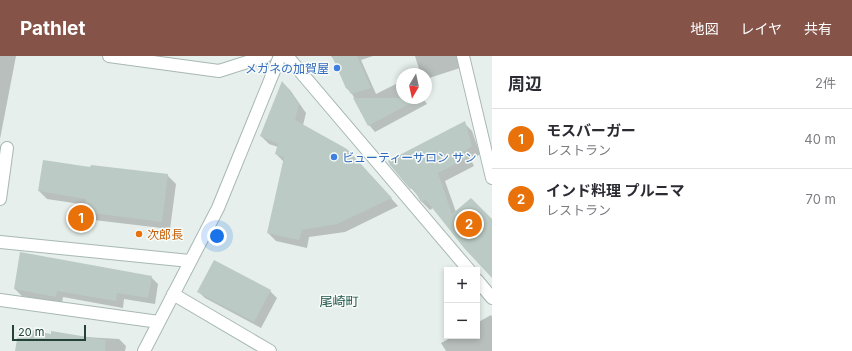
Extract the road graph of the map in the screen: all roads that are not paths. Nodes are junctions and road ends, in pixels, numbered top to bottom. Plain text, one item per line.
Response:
1 (109, 56) edge
2 (266, 56) edge
3 (280, 56) edge
4 (286, 56) edge
5 (463, 56) edge
6 (7, 148) dead end
7 (492, 178) edge
8 (0, 199) edge
9 (0, 242) edge
10 (190, 261) junction
11 (466, 267) edge
12 (480, 284) edge
13 (173, 294) junction
14 (492, 298) edge
15 (0, 300) edge
16 (159, 322) junction
17 (144, 351) edge
18 (270, 351) edge

1 - 2 street
3 - 10 street
4 - 11 street
5 - 7 street
6 - 8 street
9 - 10 street
10 - 13 street
12 - 14 street
13 - 16 street
13 - 18 street
15 - 16 street
16 - 17 street

